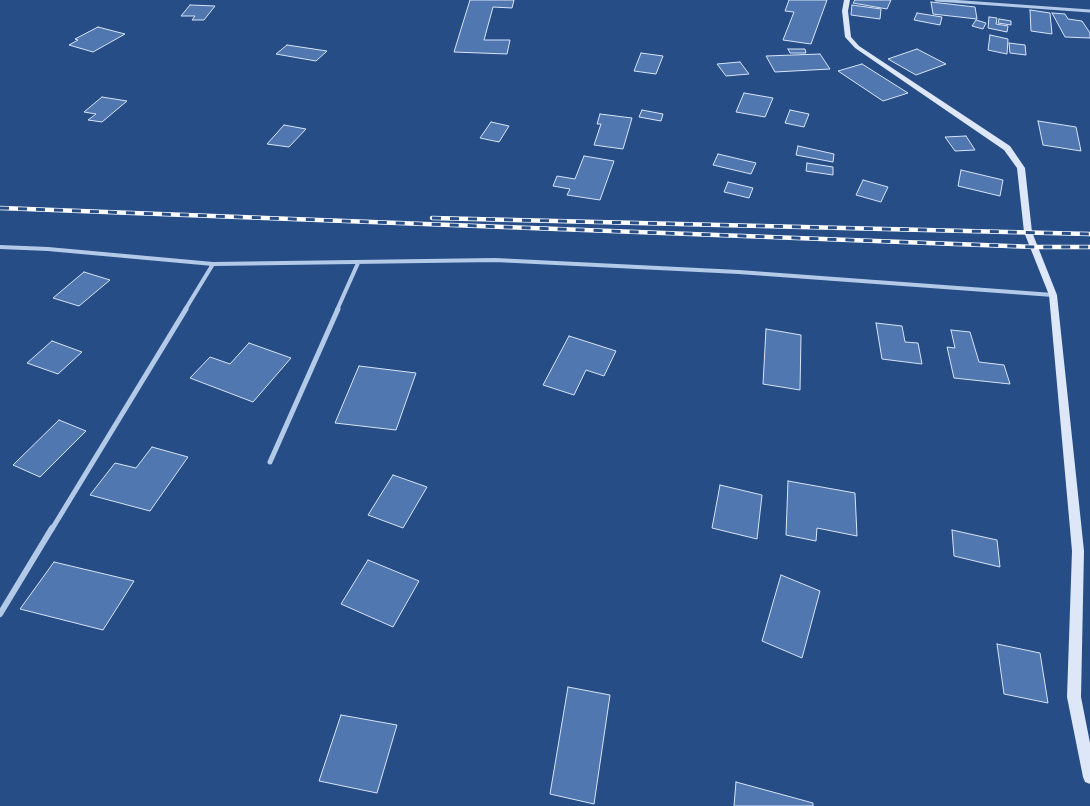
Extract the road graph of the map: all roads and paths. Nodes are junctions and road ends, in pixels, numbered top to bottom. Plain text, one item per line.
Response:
1 (847, 0) edge
2 (936, 0) edge
3 (1090, 11) edge
4 (0, 247) edge
5 (358, 262) junction
6 (213, 264) junction
7 (1053, 295) junction
8 (270, 462) dead end
9 (0, 614) edge
10 (1090, 777) edge

1 - 7 street
2 - 3 street
4 - 6 street
5 - 6 street
5 - 7 street
5 - 8 street
6 - 9 street
7 - 10 street

